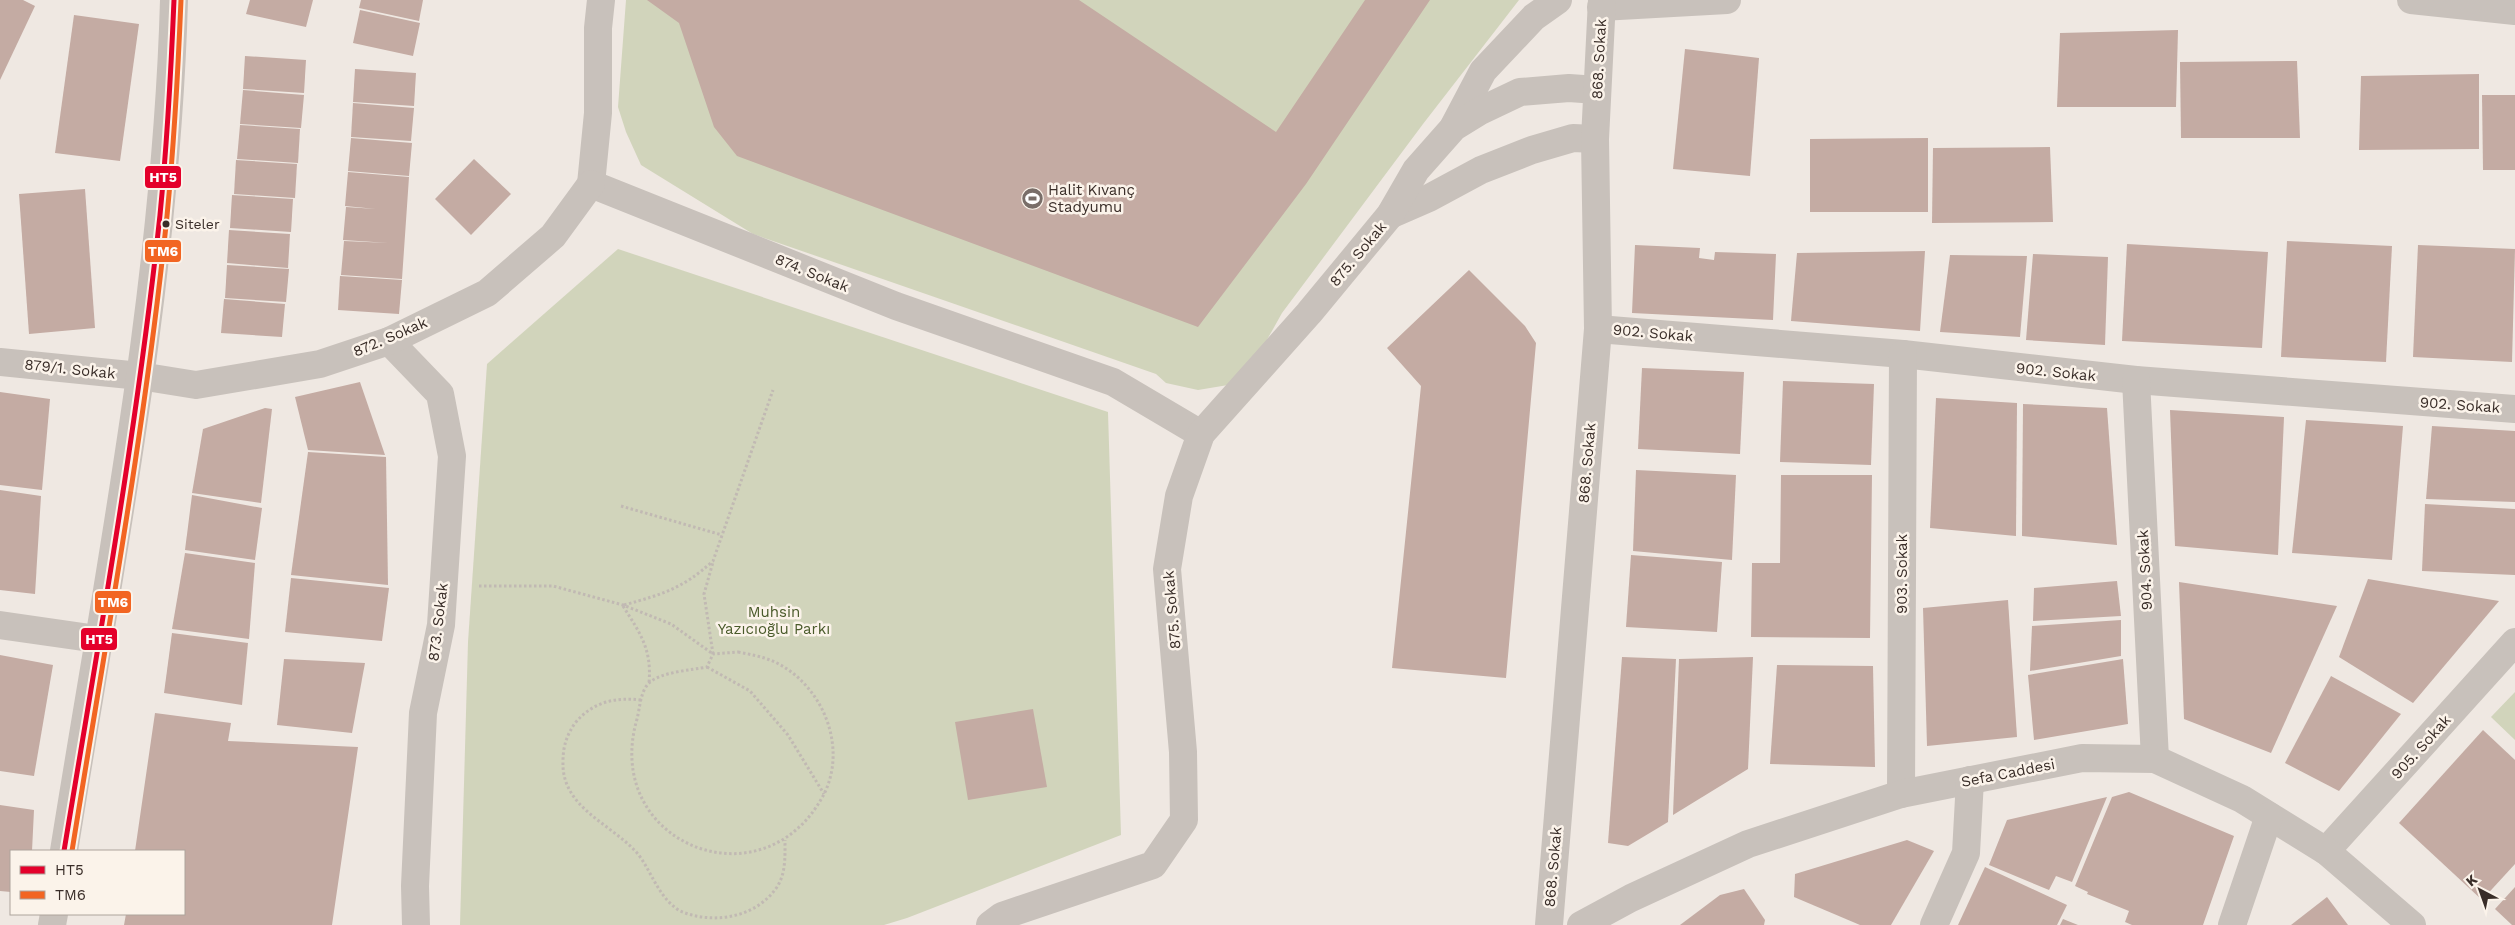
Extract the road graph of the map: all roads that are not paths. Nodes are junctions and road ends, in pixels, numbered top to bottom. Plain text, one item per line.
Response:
1 (174, 0) edge
2 (601, 0) edge
3 (1558, 0) edge
4 (1727, 0) edge
5 (2411, 0) edge
6 (1602, 4) edge
7 (2515, 11) edge
8 (1597, 90) junction
9 (1454, 127) junction
10 (1596, 139) junction
11 (591, 184) junction
12 (1390, 216) junction
13 (1598, 328) junction
14 (389, 341) junction
15 (1903, 354) junction
16 (0, 362) edge
17 (140, 376) junction
18 (2136, 380) junction
19 (2515, 409) edge
20 (1201, 434) junction
21 (0, 625) edge
22 (97, 639) junction
23 (2515, 642) edge
24 (2155, 759) junction
25 (1970, 780) junction
26 (1901, 794) junction
27 (2269, 816) junction
28 (64, 850) edge
29 (2326, 851) junction
30 (416, 925) edge
31 (990, 925) edge
32 (1549, 925) edge
33 (1580, 925) edge
34 (1934, 925) edge
35 (2232, 925) edge
36 (2412, 925) edge

1 - 17 street
2 - 11 street
3 - 9 street
4 - 6 street
5 - 7 street
6 - 8 street, 868. Sokak
8 - 9 street
8 - 10 street, 868. Sokak
9 - 12 street
10 - 12 street
10 - 13 street, 868. Sokak
11 - 14 street, 872. Sokak
11 - 20 street, 874. Sokak
12 - 20 street, 875. Sokak
13 - 15 street, 902. Sokak
13 - 32 street, 868. Sokak
14 - 17 street, 872. Sokak
14 - 30 street, 873. Sokak
15 - 18 street, 902. Sokak
15 - 26 street, 903. Sokak
16 - 17 street, 879/1. Sokak
17 - 22 street
18 - 19 street, 902. Sokak
18 - 24 street, 904. Sokak
20 - 31 street, 875. Sokak
21 - 22 street
22 - 28 street
23 - 29 street, 905. Sokak
24 - 25 street, Sefa Caddesi
24 - 27 street, Sefa Caddesi
25 - 26 street, Sefa Caddesi
25 - 34 street
26 - 33 street, Sefa Caddesi
27 - 29 street, Sefa Caddesi
27 - 35 street
29 - 36 street, Sefa Caddesi

